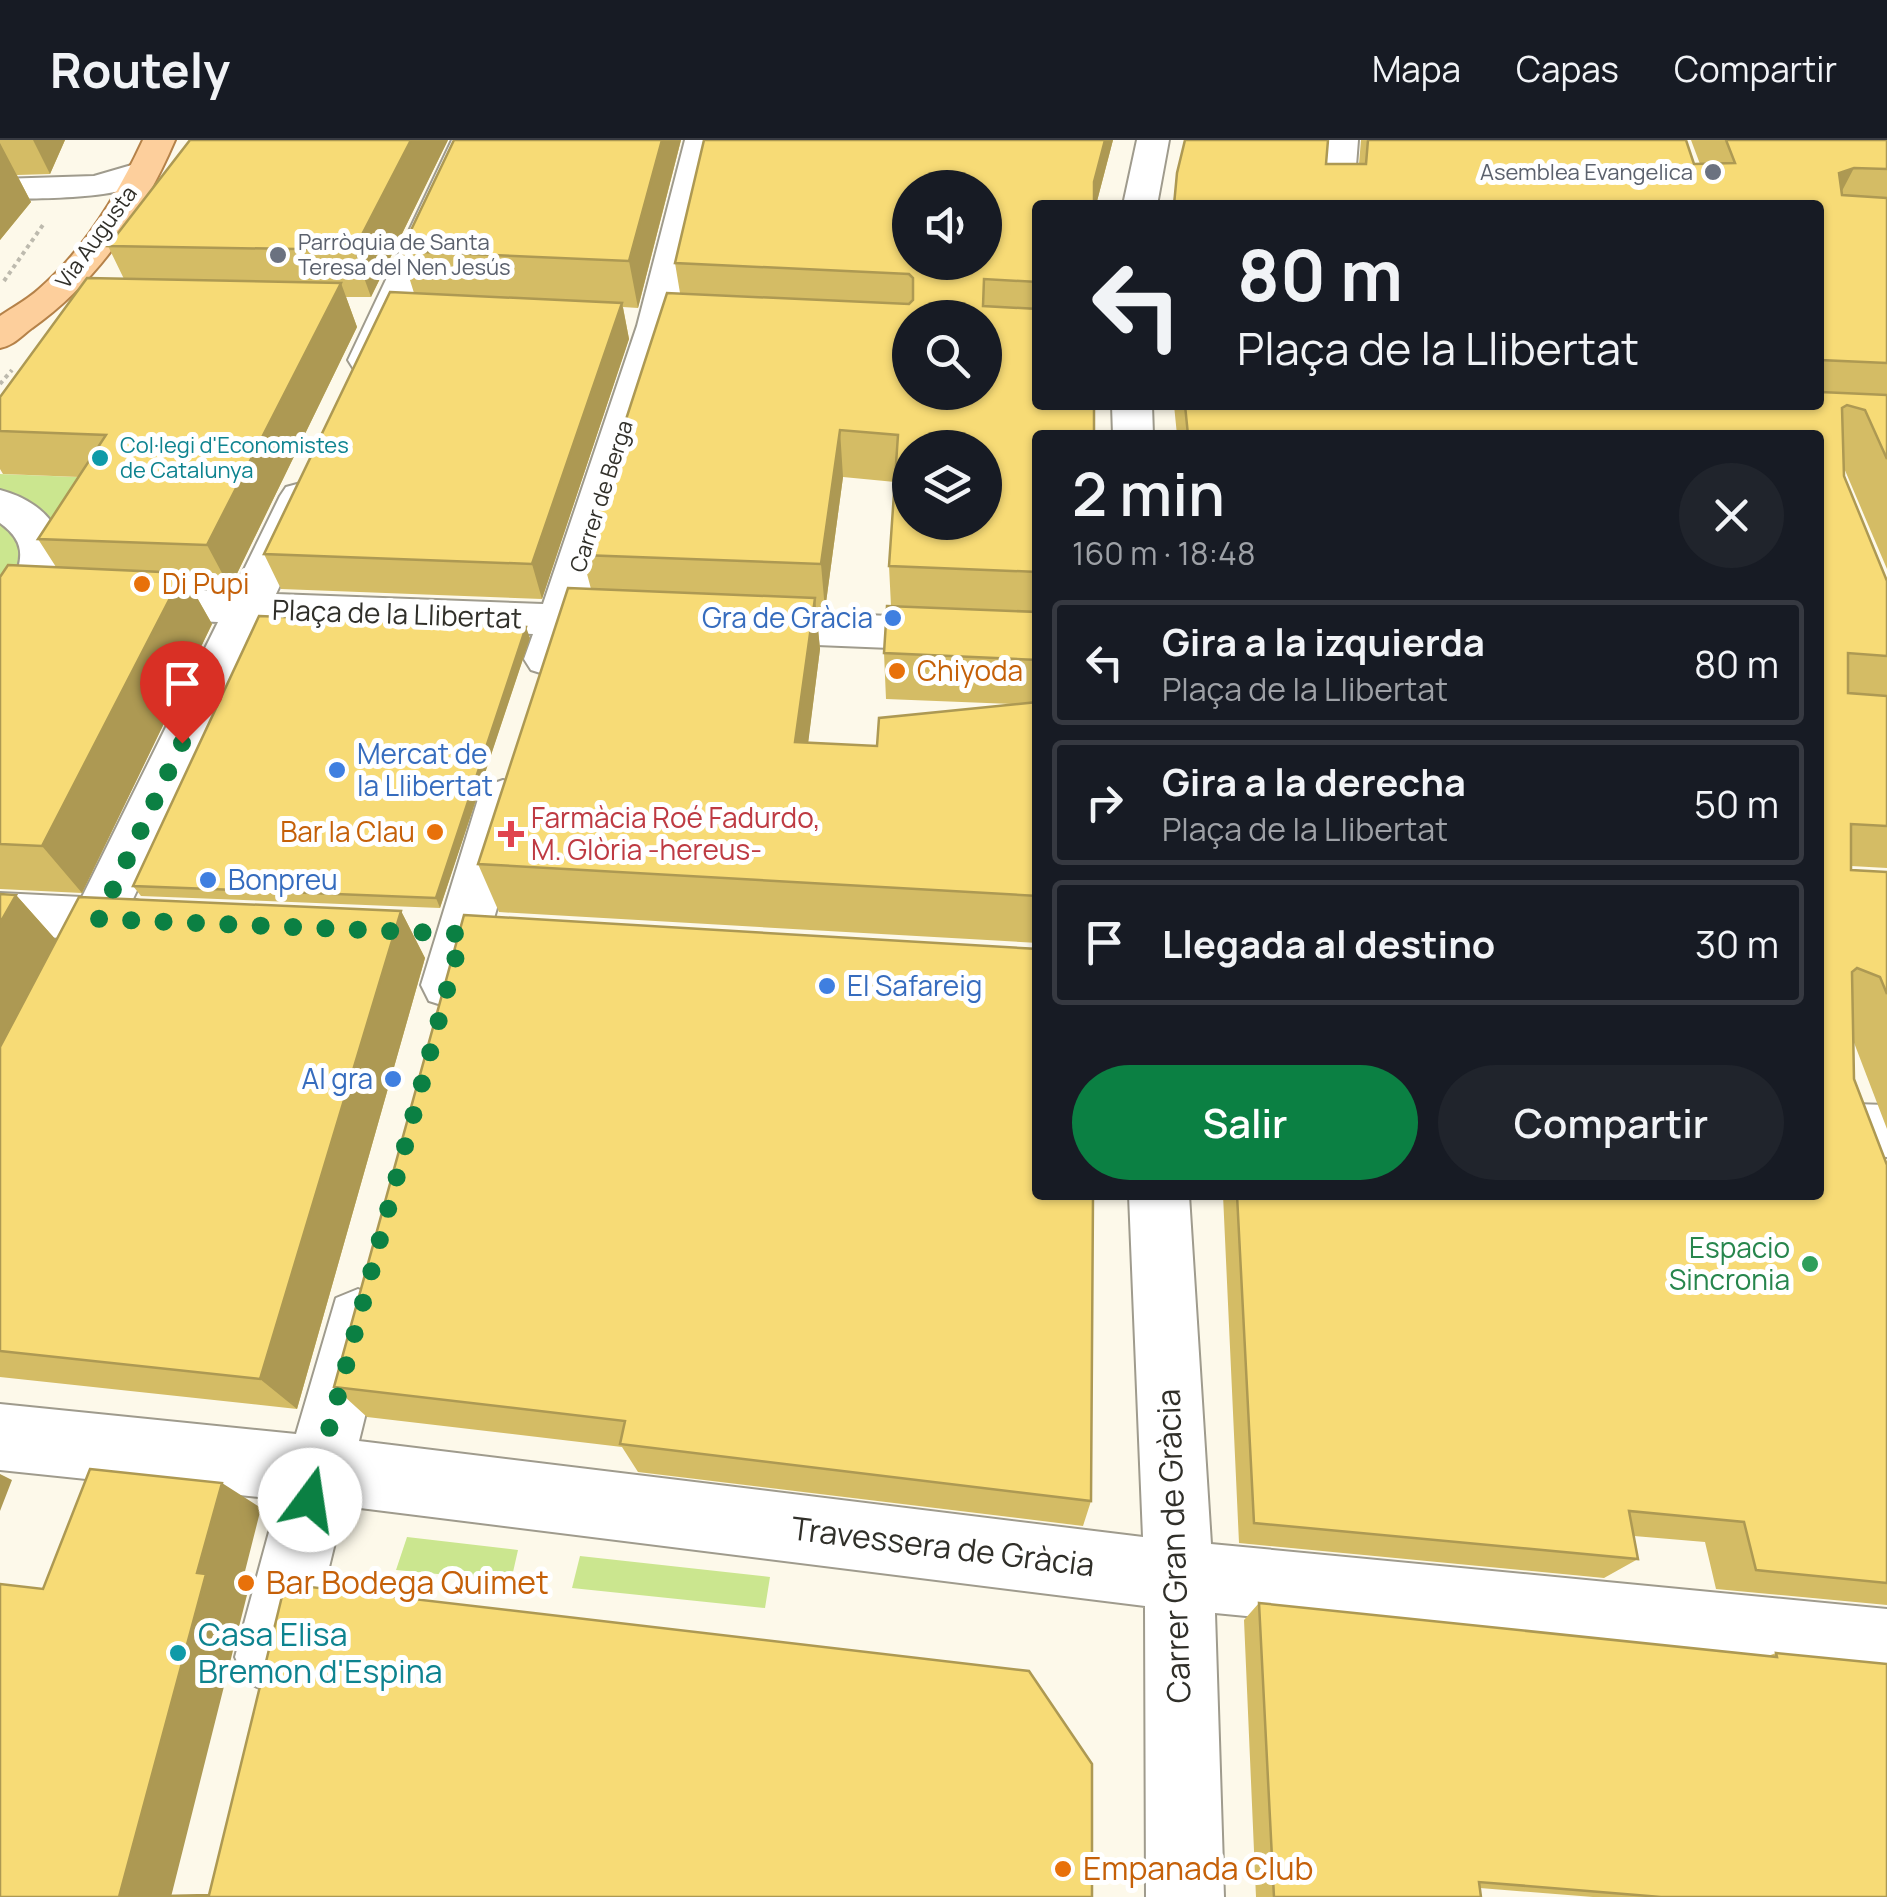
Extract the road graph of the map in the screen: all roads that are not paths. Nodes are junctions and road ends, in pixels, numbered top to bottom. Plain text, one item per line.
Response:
1 (159, 140) edge
2 (468, 140) edge
3 (700, 140) edge
4 (1152, 140) edge
5 (1342, 140) edge
6 (137, 156) edge
7 (98, 186) junction
8 (0, 189) edge
9 (1141, 200) edge
10 (1336, 200) edge
11 (30, 309) edge
12 (347, 400) edge
13 (314, 470) edge
14 (0, 502) edge
15 (0, 530) edge
16 (41, 599) edge
17 (246, 608) junction
18 (560, 619) junction
19 (640, 622) edge
20 (699, 625) edge
21 (1032, 638) edge
22 (532, 707) edge
23 (515, 762) edge
24 (0, 914) edge
25 (99, 919) junction
26 (175, 922) edge
27 (442, 933) junction
28 (521, 937) edge
29 (54, 1008) edge
30 (436, 1028) edge
31 (1159, 1200) edge
32 (370, 1274) edge
33 (0, 1437) edge
34 (316, 1472) junction
35 (1178, 1576) junction
36 (1887, 1644) edge
37 (254, 1727) edge
38 (1186, 1897) edge

1 - 6 main road, Via Augusta
2 - 12 street
3 - 18 street, Carrer de Berga
4 - 9 street
5 - 10 street
6 - 7 street
6 - 11 main road, Via Augusta
7 - 8 street
7 - 11 main road, Via Augusta
13 - 17 street
14 - 16 street
15 - 16 street
16 - 17 street
17 - 18 street, Plaça de la Llibertat
17 - 25 street, Plaça de la Llibertat
18 - 19 street
18 - 22 street, Plaça de la Llibertat
20 - 21 street
23 - 27 street
24 - 25 street
25 - 26 street
25 - 29 street, Plaça de la Llibertat
27 - 28 street
27 - 30 street
31 - 35 street, Carrer Gran de Gràcia
32 - 34 street
33 - 34 street, Travessera de Gràcia
34 - 35 street, Travessera de Gràcia
34 - 37 street
35 - 36 street, Travessera de Gràcia
35 - 38 street, Carrer Gran de Gràcia

